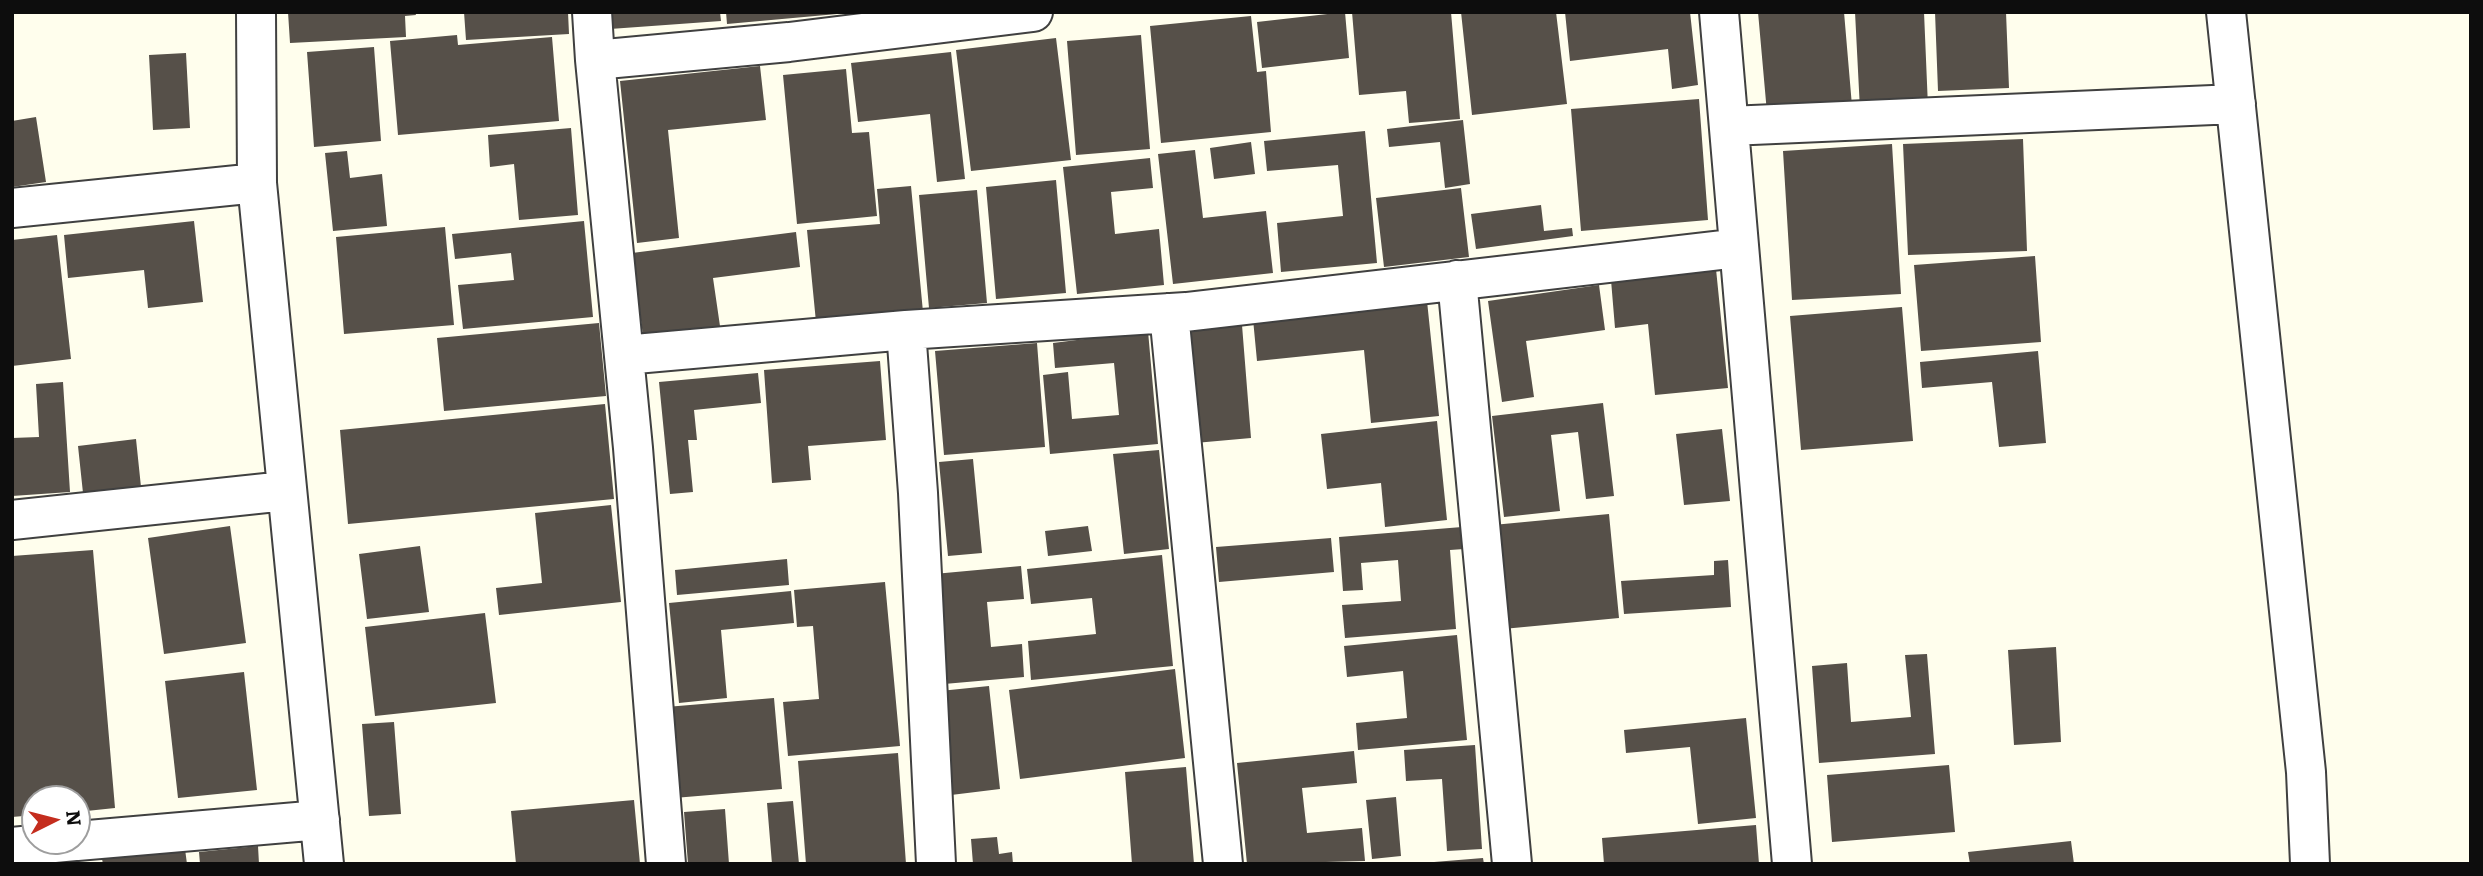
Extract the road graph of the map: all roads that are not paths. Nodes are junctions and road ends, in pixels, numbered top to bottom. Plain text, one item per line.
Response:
1 (256, 12) edge
2 (592, 12) edge
3 (1033, 12) edge
4 (1719, 12) edge
5 (2226, 12) edge
6 (595, 60) junction
7 (2236, 104) junction
8 (1729, 126) junction
9 (257, 183) junction
10 (12, 208) edge
11 (1739, 248) junction
12 (1457, 280) junction
13 (1169, 313) junction
14 (906, 330) junction
15 (624, 355) junction
16 (285, 491) junction
17 (12, 520) edge
18 (320, 820) junction
19 (91, 840) edge
20 (324, 864) edge
21 (666, 864) edge
22 (936, 864) edge
23 (1223, 864) edge
24 (1512, 864) edge
25 (1793, 864) edge
26 (2310, 864) edge

1 - 9 street
2 - 6 street
3 - 6 street
4 - 8 street
5 - 7 street
6 - 15 street
7 - 8 street
7 - 26 street
8 - 11 street
9 - 10 street
9 - 16 street
11 - 12 street
11 - 25 street
12 - 13 street
12 - 24 street
13 - 14 street
13 - 23 street
14 - 15 street
14 - 22 street
15 - 21 street
16 - 17 street
16 - 18 street
18 - 19 street
18 - 20 street

